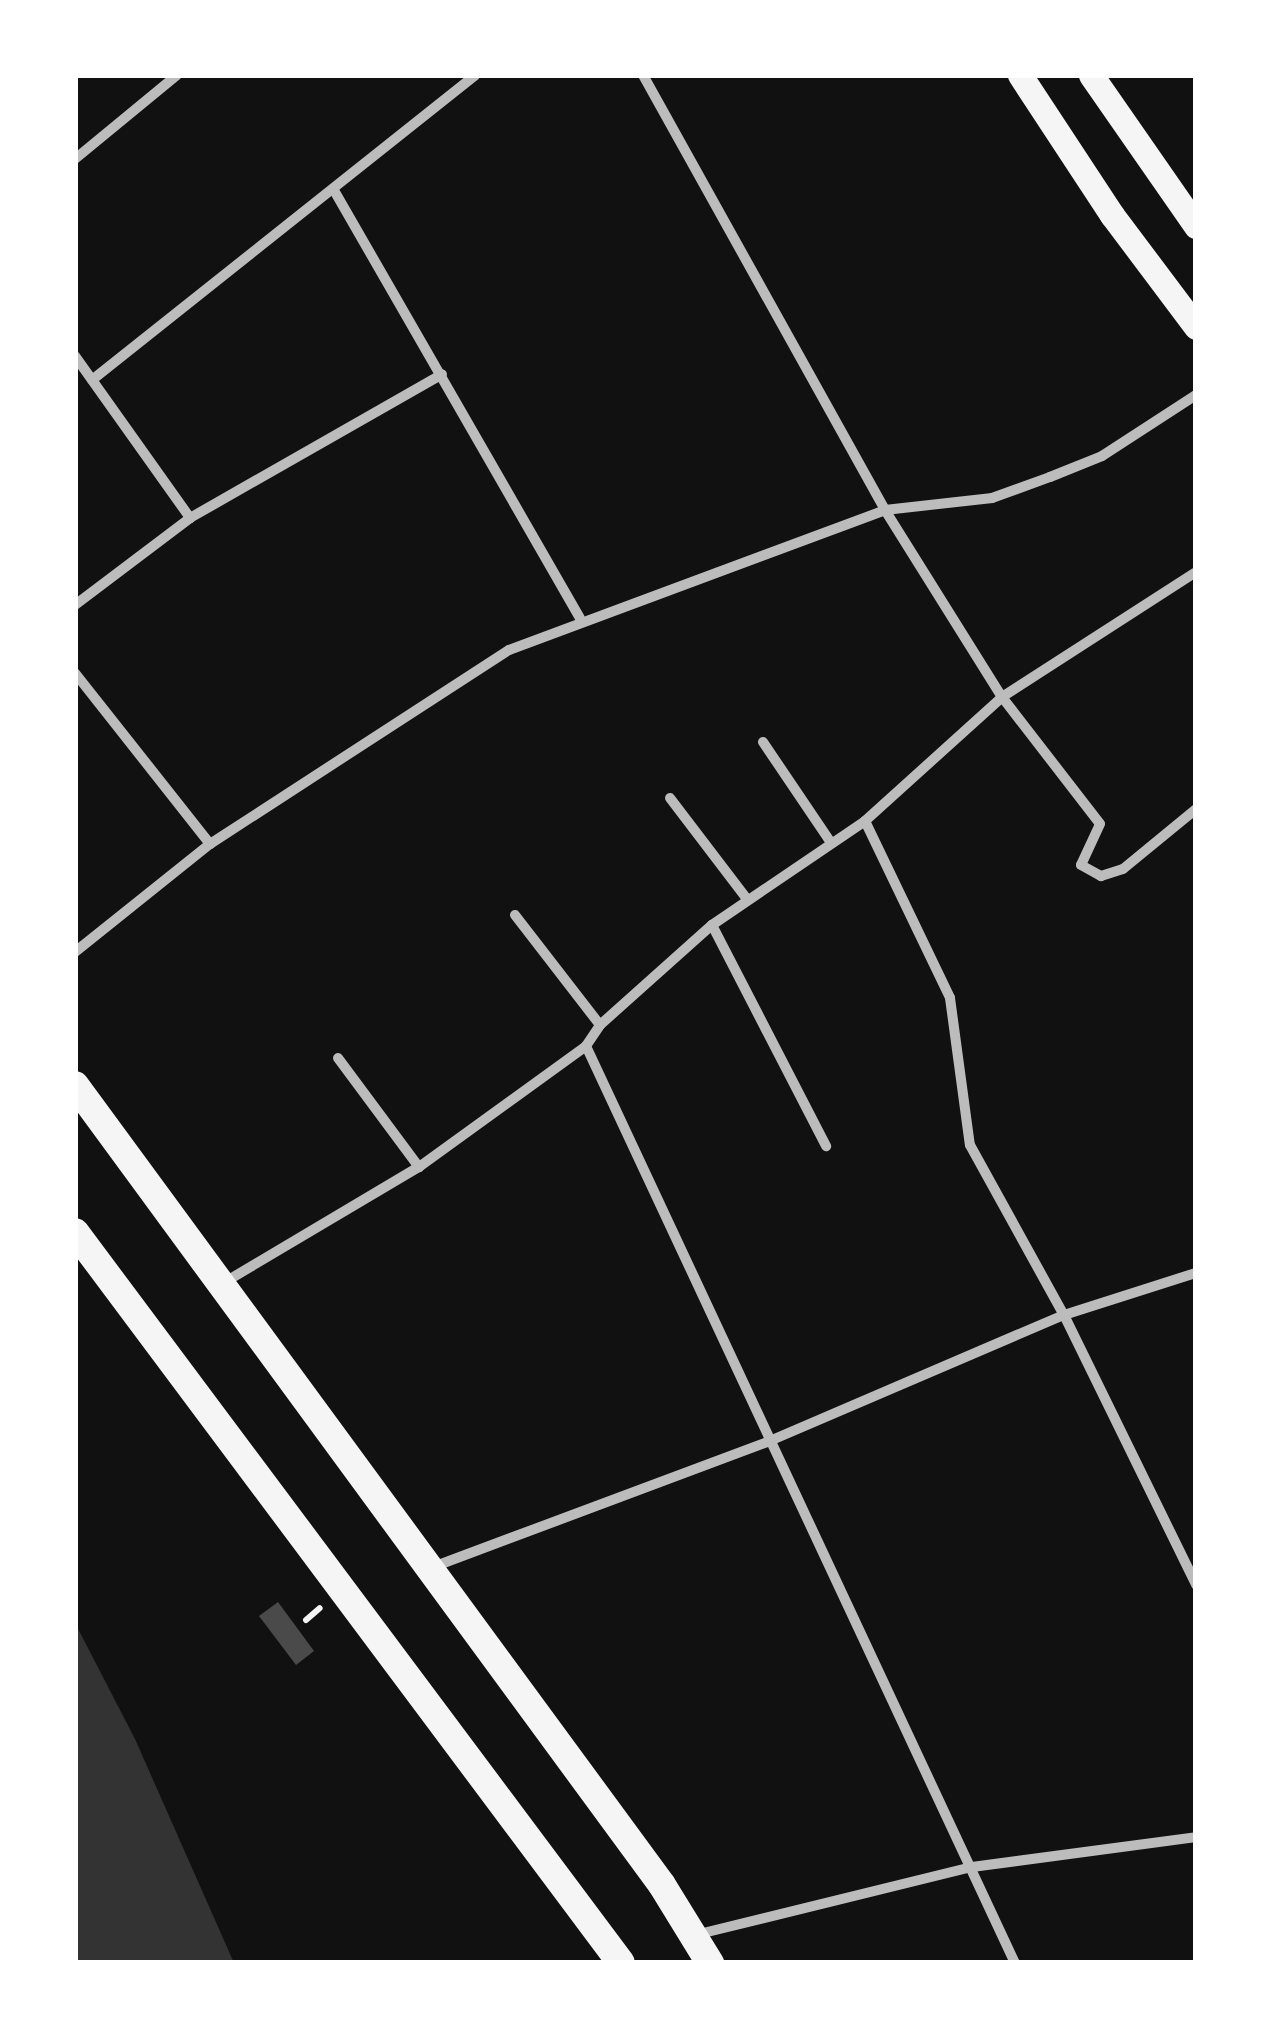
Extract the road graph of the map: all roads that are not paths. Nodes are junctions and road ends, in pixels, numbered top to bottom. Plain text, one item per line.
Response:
1 (178, 75) edge
2 (476, 75) edge
3 (643, 75) edge
4 (1020, 75) edge
5 (1090, 75) edge
6 (75, 159) edge
7 (335, 192) junction
8 (1196, 226) edge
9 (1196, 326) edge
10 (75, 356) edge
11 (442, 374) junction
12 (92, 380) junction
13 (1196, 395) edge
14 (885, 510) junction
15 (190, 518) junction
16 (1196, 572) edge
17 (75, 605) edge
18 (580, 618) junction
19 (75, 674) edge
20 (1002, 697) junction
21 (763, 742) dead end
22 (670, 798) dead end
23 (1196, 809) edge
24 (864, 821) junction
25 (829, 840) junction
26 (210, 844) junction
27 (747, 899) junction
28 (515, 915) dead end
29 (712, 926) junction
30 (75, 952) edge
31 (600, 1025) junction
32 (586, 1046) junction
33 (338, 1058) dead end
34 (75, 1084) edge
35 (826, 1146) dead end
36 (419, 1167) junction
37 (75, 1232) edge
38 (1196, 1273) edge
39 (224, 1283) junction
40 (1064, 1314) junction
41 (772, 1440) junction
42 (432, 1567) junction
43 (1196, 1584) edge
44 (1196, 1837) edge
45 (972, 1867) junction
46 (694, 1935) junction
47 (621, 1963) edge
48 (710, 1963) edge
49 (1015, 1963) edge

1 - 6 street
2 - 7 street
3 - 14 street
4 - 9 main road
5 - 8 main road
7 - 11 street
7 - 12 street
10 - 12 street
11 - 15 street
11 - 18 street
12 - 15 street
13 - 14 street
14 - 18 street
14 - 20 street
15 - 17 street
16 - 20 street
18 - 26 street
19 - 26 street
20 - 23 street
20 - 24 street
21 - 25 street
22 - 27 street
24 - 25 street
24 - 40 street
25 - 27 street
26 - 30 street
27 - 29 street
28 - 31 street
29 - 31 street
29 - 35 street
31 - 32 street
32 - 36 street
32 - 41 street
33 - 36 street
34 - 39 highway
36 - 39 street
37 - 47 highway
38 - 40 street
39 - 42 highway
40 - 41 street
40 - 43 street
41 - 42 street
41 - 45 street
42 - 46 highway
44 - 45 street
45 - 46 street
45 - 49 street
46 - 48 highway

